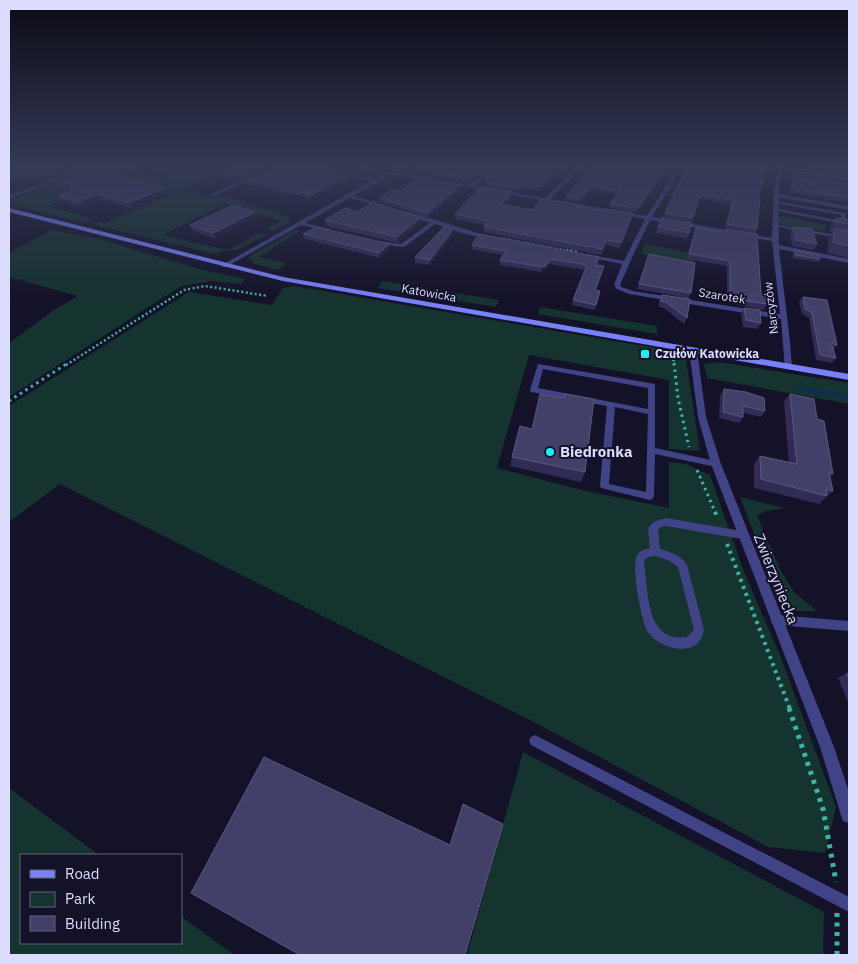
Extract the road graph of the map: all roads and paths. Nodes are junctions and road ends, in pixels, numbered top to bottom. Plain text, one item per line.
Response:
1 (325, 209) edge
2 (596, 209) edge
3 (653, 209) edge
4 (793, 209) edge
5 (816, 209) edge
6 (9, 210) edge
7 (775, 210) joint
8 (401, 212) edge
9 (792, 213) junction
10 (647, 218) junction
11 (434, 222) junction
12 (300, 223) junction
13 (774, 225) junction
14 (332, 231) edge
15 (494, 238) joint
16 (367, 240) edge
17 (849, 240) edge
18 (774, 244) junction
19 (583, 254) joint
20 (849, 260) edge
21 (626, 263) junction
22 (224, 266) junction
23 (268, 296) dead end
24 (784, 317) junction
25 (673, 347) junction
26 (693, 350) junction
27 (788, 367) junction
28 (849, 377) edge
29 (9, 401) edge
30 (611, 404) junction
31 (652, 412) junction
32 (651, 450) junction
33 (693, 459) junction
34 (716, 464) junction
35 (723, 532) junction
36 (742, 535) junction
37 (655, 552) junction
38 (776, 620) junction
39 (849, 626) edge
40 (535, 741) dead end
41 (849, 815) edge
42 (843, 902) edge
43 (837, 955) edge

1 - 12 street
2 - 10 street
3 - 10 street, Szarotek
4 - 9 lane
5 - 9 lane
6 - 22 main road, Katowicka
7 - 9 lane
7 - 13 street, Narcyzów
8 - 11 street
10 - 18 street
10 - 21 street, Szarotek
11 - 15 street
11 - 16 street
12 - 14 street
12 - 22 street
13 - 17 lane
13 - 18 street, Narcyzów
15 - 19 path
18 - 20 street
18 - 24 street, Narcyzów
19 - 21 street
21 - 24 street, Szarotek
22 - 25 main road, Katowicka
23 - 29 path
24 - 27 street, Narcyzów
25 - 26 main road, Katowicka
25 - 33 path
26 - 27 main road, Katowicka
26 - 34 street, Zwierzyniecka
27 - 28 main road, Katowicka
30 - 31 lane
30 - 31 lane
30 - 32 lane
31 - 32 lane
32 - 33 lane
33 - 34 lane
33 - 35 path
34 - 36 street, Zwierzyniecka
35 - 36 lane
35 - 37 lane
35 - 42 path
36 - 38 street, Zwierzyniecka
37 - 37 lane
38 - 39 lane
38 - 41 street, Zwierzyniecka
40 - 42 lane
42 - 43 path

